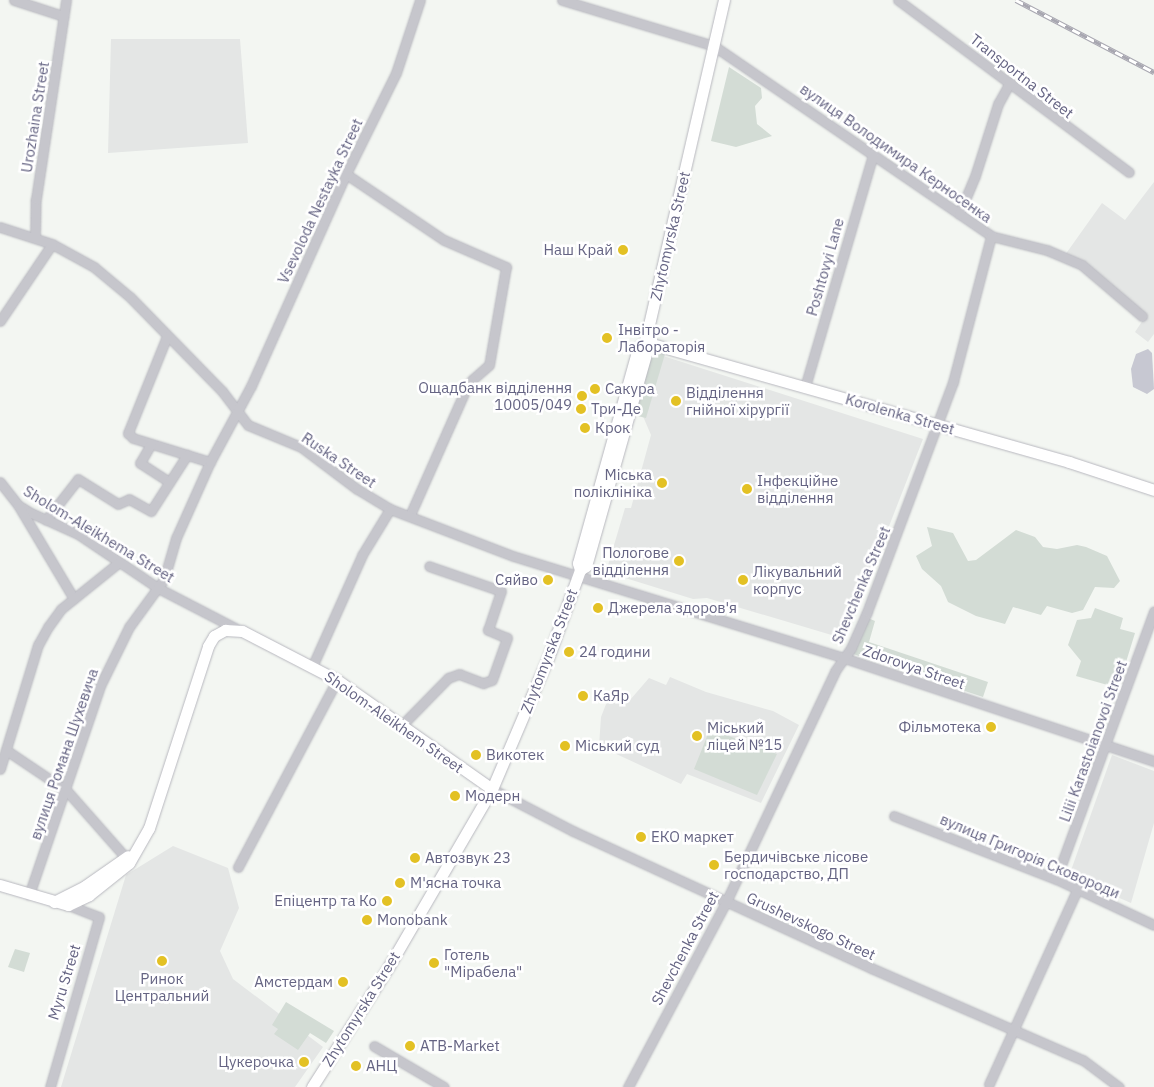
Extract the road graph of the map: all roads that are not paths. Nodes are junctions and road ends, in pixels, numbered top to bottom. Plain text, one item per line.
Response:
1 (14, 0) edge
2 (66, 0) edge
3 (420, 0) edge
4 (562, 0) edge
5 (724, 0) edge
6 (898, 0) edge
7 (63, 16) junction
8 (714, 46) junction
9 (1010, 82) junction
10 (873, 155) junction
11 (1130, 172) dead end
12 (346, 174) junction
13 (958, 214) junction
14 (0, 227) edge
15 (991, 236) junction
16 (35, 238) junction
17 (52, 244) junction
18 (1142, 316) dead end
19 (0, 321) edge
20 (167, 336) junction
21 (645, 342) junction
22 (805, 387) junction
23 (237, 410) junction
24 (939, 424) junction
25 (151, 444) junction
26 (187, 455) junction
27 (210, 462) junction
28 (0, 482) edge
29 (169, 482) junction
30 (1154, 490) edge
31 (18, 505) junction
32 (390, 509) junction
33 (410, 515) junction
34 (46, 520) junction
35 (118, 563) junction
36 (429, 566) dead end
37 (580, 573) junction
38 (158, 588) junction
39 (74, 599) junction
40 (1154, 611) edge
41 (242, 631) junction
42 (844, 658) junction
43 (312, 667) junction
44 (337, 680) junction
45 (402, 725) junction
46 (1105, 745) junction
47 (6, 750) junction
48 (1154, 762) edge
49 (0, 769) edge
50 (492, 789) junction
51 (66, 791) junction
52 (894, 816) dead end
53 (138, 849) junction
54 (126, 858) junction
55 (238, 867) dead end
56 (1056, 879) junction
57 (0, 885) edge
58 (1077, 890) junction
59 (29, 895) junction
60 (53, 902) junction
61 (726, 902) junction
62 (68, 905) junction
63 (1154, 925) edge
64 (1015, 1029) junction
65 (374, 1046) dead end
66 (989, 1084) dead end
67 (50, 1087) edge
68 (312, 1087) edge
69 (444, 1087) edge
70 (628, 1087) edge
71 (1119, 1087) edge

1 - 7 street
2 - 7 street, Urozhaina Street
3 - 12 street, Vsevoloda Nestayka Street
4 - 8 street, вулиця Володимира Керносенка
5 - 8 main road, Zhytomyrska Street
6 - 9 street, Transportna Street
7 - 16 street, Urozhaina Street
8 - 10 street, вулиця Володимира Керносенка
8 - 21 main road, Zhytomyrska Street
9 - 11 street, Transportna Street
9 - 13 street
10 - 13 street, вулиця Володимира Керносенка
10 - 22 street, Poshtovyi Lane
12 - 23 street, Vsevoloda Nestayka Street
12 - 33 street
13 - 15 street, вулиця Володимира Керносенка
14 - 16 street, Ruska Street
15 - 18 street, вулиця Володимира Керносенка
15 - 24 street, Shevchenka Street
16 - 17 street, Ruska Street
17 - 19 street
17 - 20 street, Ruska Street
20 - 23 street, Ruska Street
20 - 25 street
21 - 22 main road, Korolenka Street
21 - 37 main road, Zhytomyrska Street
22 - 24 main road, Korolenka Street
23 - 27 street, вулиця Романа Шухевича
23 - 32 street, Ruska Street
24 - 30 main road, Korolenka Street
24 - 42 street, Shevchenka Street
25 - 26 street
25 - 29 street
26 - 27 street
26 - 29 street
27 - 38 street, вулиця Романа Шухевича
28 - 31 street, Sholom-Aleikhema Street
29 - 34 street
31 - 34 street, Sholom-Aleikhema Street
31 - 39 street
32 - 33 street, Ruska Street
32 - 43 street
33 - 37 street, Ruska Street
34 - 35 street, Sholom-Aleikhema Street
35 - 38 street, Sholom-Aleikhema Street
35 - 39 street
36 - 45 street
37 - 42 street, Zdorovya Street
37 - 50 main road, Zhytomyrska Street
38 - 41 street, Sholom-Aleikhema Street
38 - 51 street, вулиця Романа Шухевича
39 - 47 street
40 - 46 street, Lilii Karastoianovoi Street
41 - 43 main road, Sholom-Aleikhem Street
41 - 53 main road
42 - 46 street, Zdorovya Street
42 - 61 street, Shevchenka Street
43 - 44 main road, Sholom-Aleikhem Street
44 - 45 main road, Sholom-Aleikhem Street
44 - 55 street
45 - 50 main road, Sholom-Aleikhem Street
46 - 48 street, Zdorovya Street
46 - 56 street, Lilii Karastoianovoi Street
47 - 49 street
47 - 51 street
50 - 61 street, Grushevskogo Street
50 - 68 main road, Zhytomyrska Street
51 - 54 street
51 - 59 street, вулиця Романа Шухевича
52 - 56 street, вулиця Григорія Сковороди
53 - 54 main road
53 - 62 main road
54 - 60 main road
56 - 58 street, вулиця Григорія Сковороди
57 - 59 main road
58 - 63 street, вулиця Григорія Сковороди
58 - 64 street
59 - 60 main road
60 - 62 main road
61 - 64 street, Grushevskogo Street
61 - 70 street, Shevchenka Street
62 - 67 street, Myru Street
64 - 66 street
64 - 71 street, Grushevskogo Street
65 - 69 street

